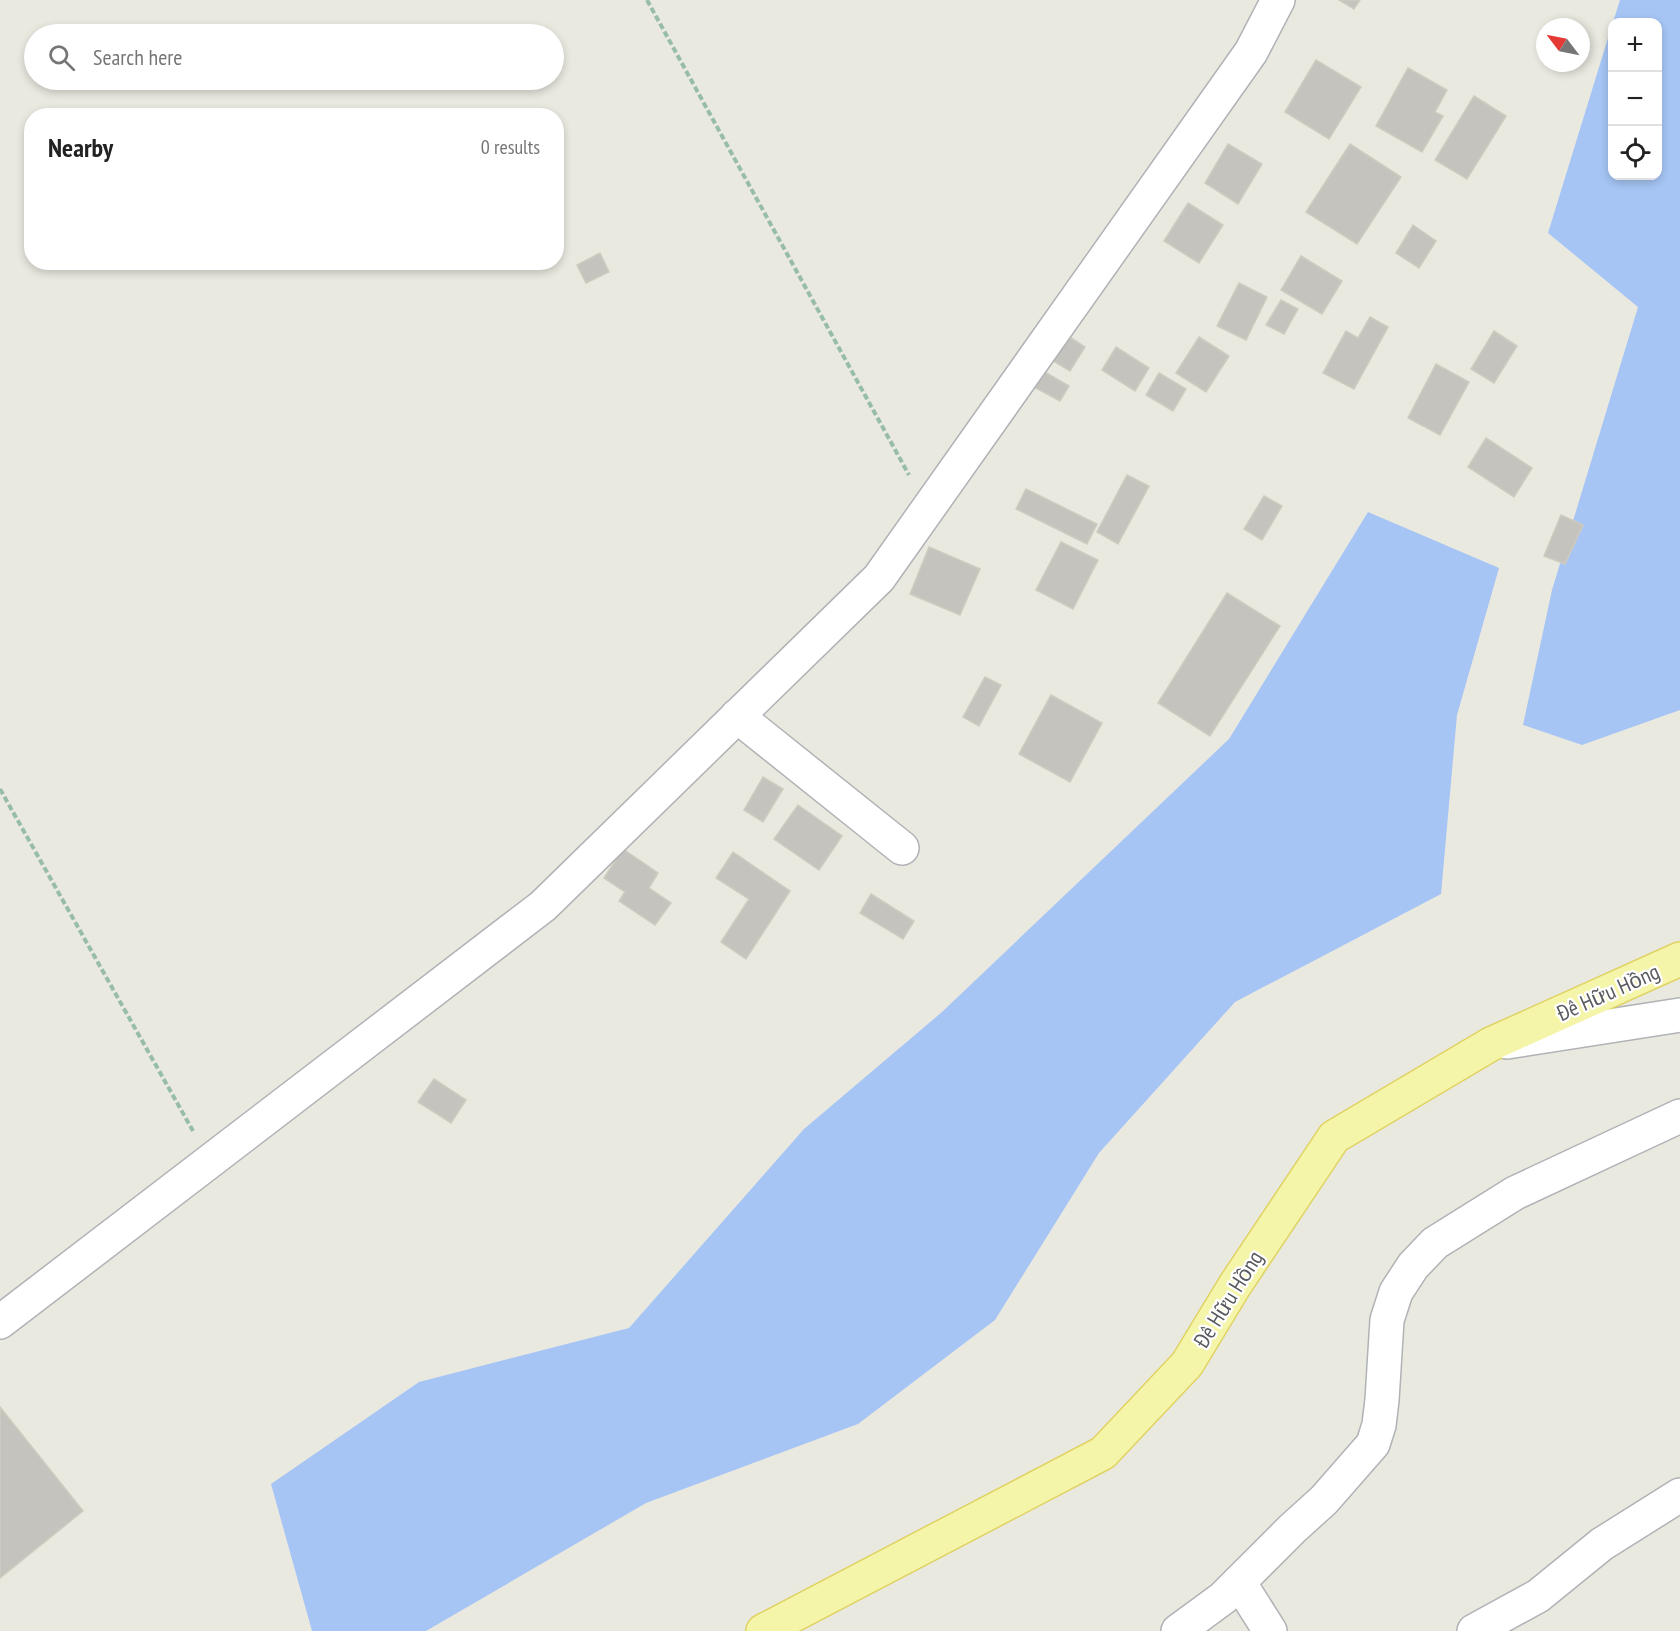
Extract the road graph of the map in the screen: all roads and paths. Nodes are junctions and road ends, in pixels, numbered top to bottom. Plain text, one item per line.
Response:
1 (647, 0) edge
2 (1278, 0) edge
3 (928, 509) junction
4 (737, 716) junction
5 (0, 789) edge
6 (902, 848) dead end
7 (1680, 959) edge
8 (1680, 1015) edge
9 (1491, 1044) junction
10 (1680, 1116) edge
11 (210, 1161) junction
12 (0, 1322) edge
13 (1680, 1495) edge
14 (1239, 1582) junction
15 (763, 1631) edge
16 (1178, 1631) edge
17 (1270, 1631) edge
18 (1474, 1631) edge

1 - 3 path
2 - 3 street
3 - 4 street
4 - 6 street
4 - 11 street
5 - 11 path
7 - 9 main road, Đê Hữu Hồng
8 - 9 street
9 - 15 main road, Đê Hữu Hồng
10 - 14 street
11 - 12 street
13 - 18 street
14 - 16 street
14 - 17 street

